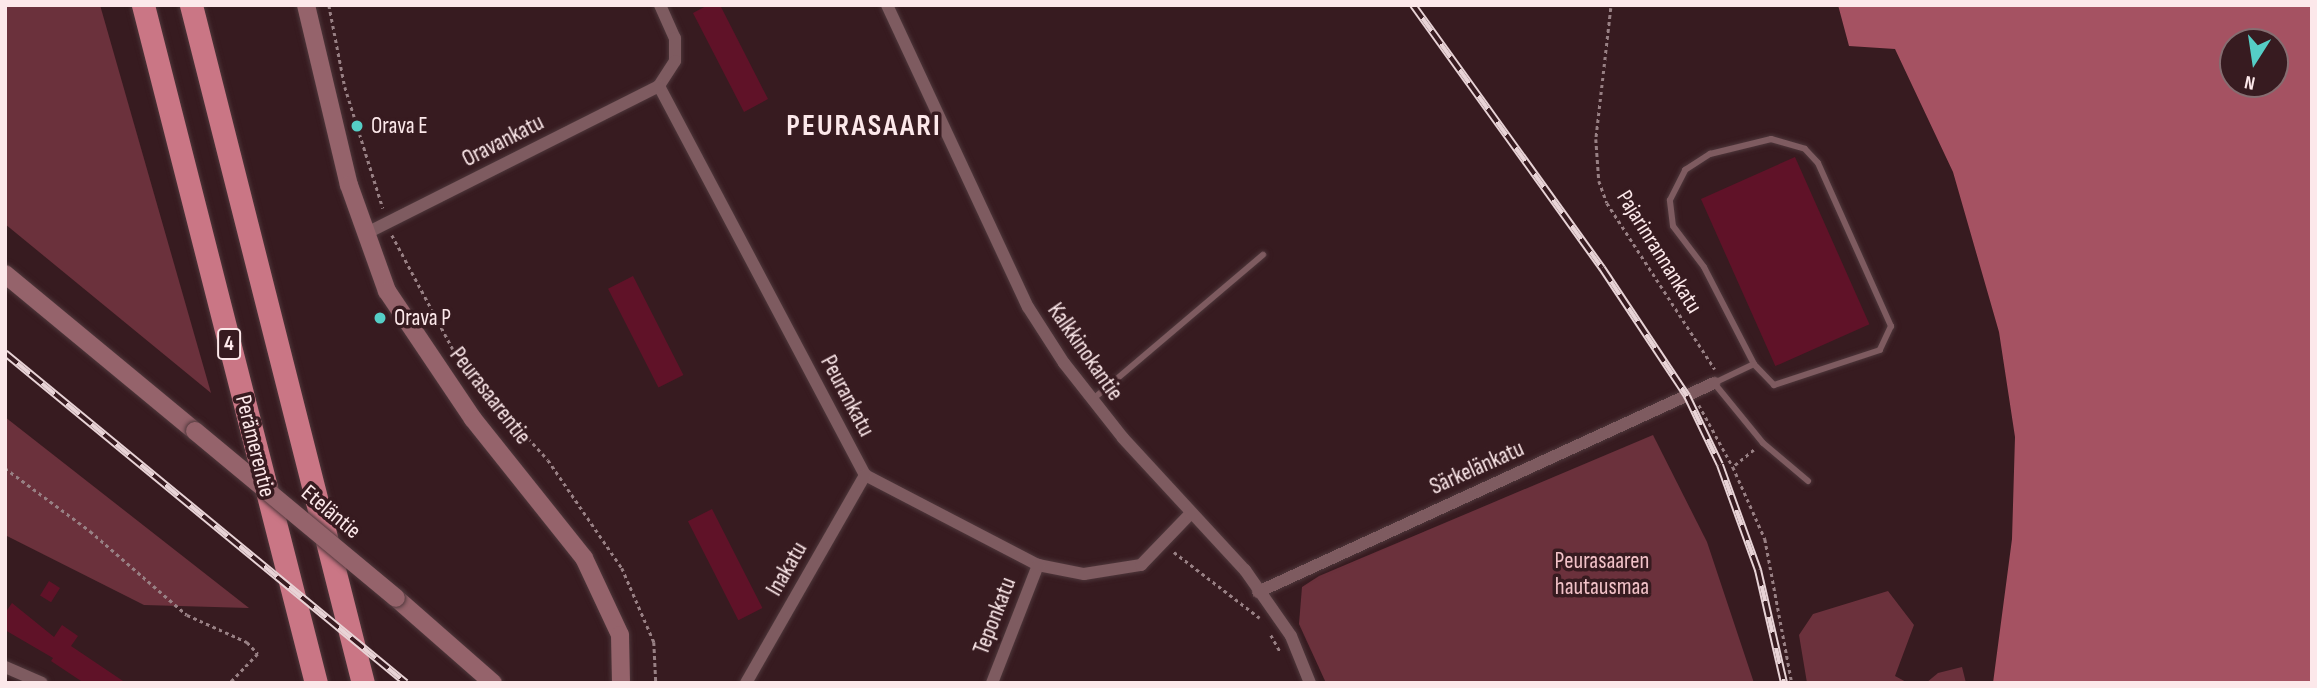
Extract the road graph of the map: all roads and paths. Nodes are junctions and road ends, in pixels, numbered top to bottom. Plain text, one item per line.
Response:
1 (143, 5) edge
2 (191, 5) edge
3 (306, 5) edge
4 (329, 5) edge
5 (660, 5) edge
6 (887, 5) edge
7 (1611, 8) dead end
8 (659, 86) junction
9 (387, 222) junction
10 (365, 234) junction
11 (1263, 255) dead end
12 (5, 274) edge
13 (1754, 365) junction
14 (1718, 381) junction
15 (1693, 393) junction
16 (1092, 400) junction
17 (1763, 443) junction
18 (1733, 467) junction
19 (5, 468) edge
20 (864, 475) junction
21 (1808, 481) dead end
22 (1191, 513) junction
23 (1164, 544) junction
24 (1038, 565) junction
25 (1258, 592) junction
26 (1263, 621) dead end
27 (1268, 629) dead end
28 (1283, 658) dead end
29 (5, 667) edge
30 (42, 683) edge
31 (230, 683) edge
32 (316, 683) edge
33 (363, 683) edge
34 (493, 683) edge
35 (621, 683) edge
36 (656, 683) edge
37 (746, 683) edge
38 (992, 683) edge
39 (1310, 683) edge
40 (1792, 683) edge

1 - 32 highway, Perämerentie / 4
2 - 33 highway, Perämerentie / 4
3 - 10 street, Peurasaarentie
4 - 9 path
5 - 8 street
6 - 16 street, Kalkkinokantie
7 - 14 path, Pajarinrannankatu
8 - 9 street, Oravankatu
8 - 20 street, Peurankatu
9 - 10 street, Oravankatu
9 - 36 path
10 - 35 street, Peurasaarentie
11 - 16 lane
12 - 34 street, Eteläntie, bridge
13 - 13 lane
13 - 14 lane
14 - 15 street, Särkelänkatu
14 - 17 lane
15 - 18 path
15 - 25 street, Särkelänkatu
16 - 22 street, Kalkkinokantie
17 - 18 path
17 - 21 lane
18 - 40 path
19 - 31 path
20 - 24 street
20 - 37 street, Inakatu
22 - 23 street
22 - 25 street, Kalkkinokantie
23 - 24 street
23 - 26 path
24 - 38 street, Teponkatu
25 - 39 street, Kalkkinokantie
27 - 28 path
29 - 30 street

